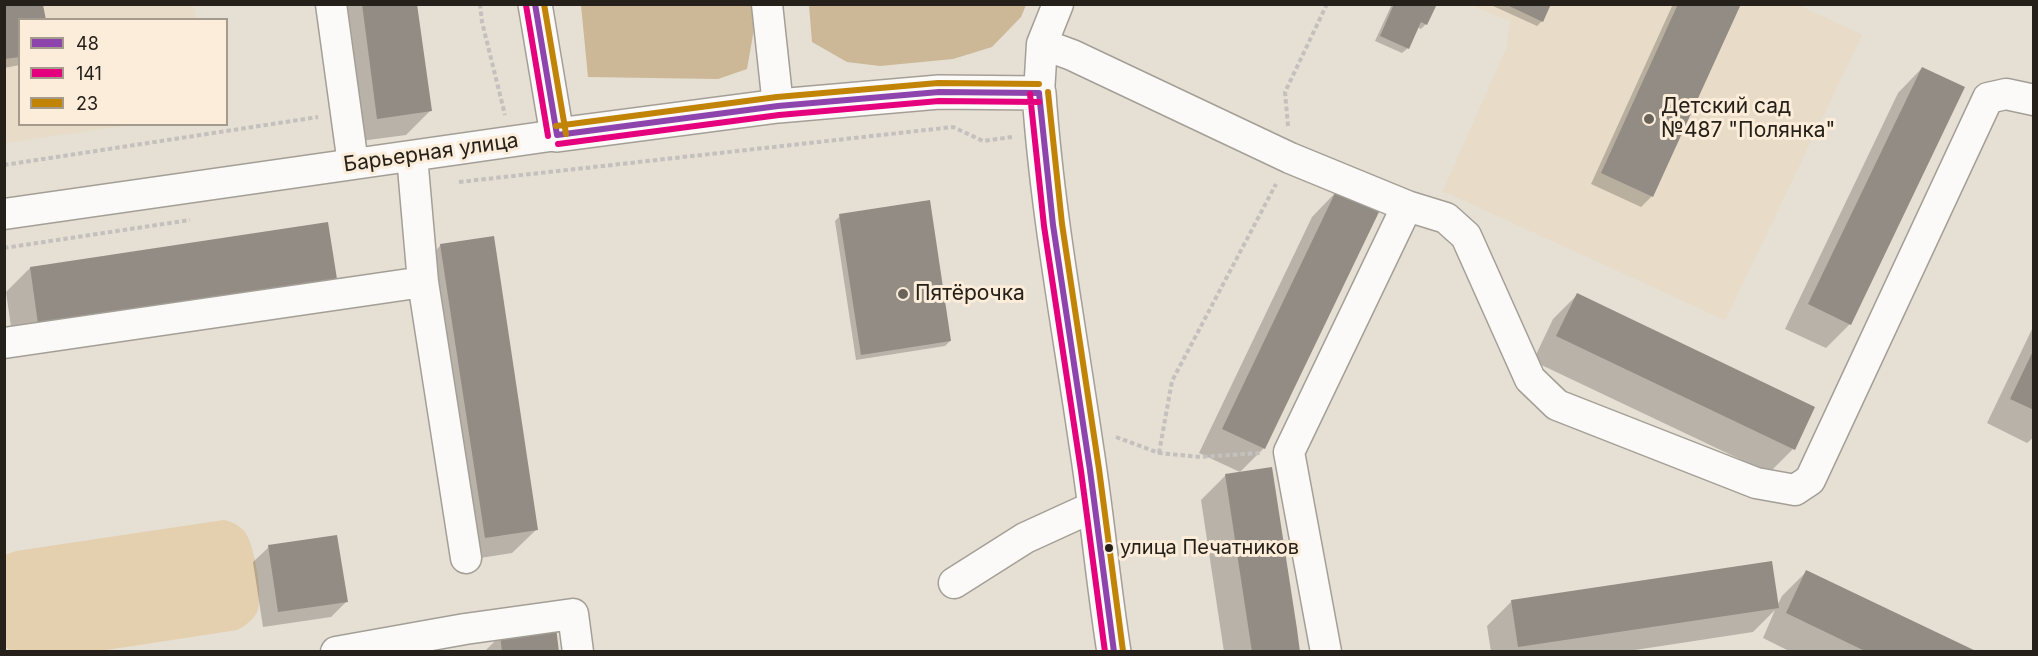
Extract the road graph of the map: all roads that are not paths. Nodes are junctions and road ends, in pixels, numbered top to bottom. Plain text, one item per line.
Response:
1 (331, 4) edge
2 (535, 4) edge
3 (767, 4) edge
4 (1058, 4) edge
5 (1042, 44) junction
6 (1039, 93) junction
7 (2034, 100) edge
8 (778, 106) junction
9 (557, 135) junction
10 (412, 156) junction
11 (353, 164) junction
12 (1407, 206) junction
13 (4, 214) edge
14 (423, 282) junction
15 (4, 343) edge
16 (1095, 506) junction
17 (466, 558) dead end
18 (954, 583) dead end
19 (467, 640) edge
20 (336, 651) edge
21 (578, 651) edge
22 (1114, 651) edge
23 (1326, 651) edge

1 - 11 street
2 - 9 main road
3 - 8 street
4 - 5 street
5 - 6 street
5 - 12 street
6 - 8 main road, Барьерная улица
6 - 16 main road
7 - 12 street
8 - 9 main road, Барьерная улица
9 - 10 street, Барьерная улица
10 - 11 street, Барьерная улица
10 - 14 street
11 - 13 street, Барьерная улица
12 - 23 street
14 - 15 street
14 - 17 street
16 - 18 street
16 - 22 main road
19 - 20 street
19 - 21 street

